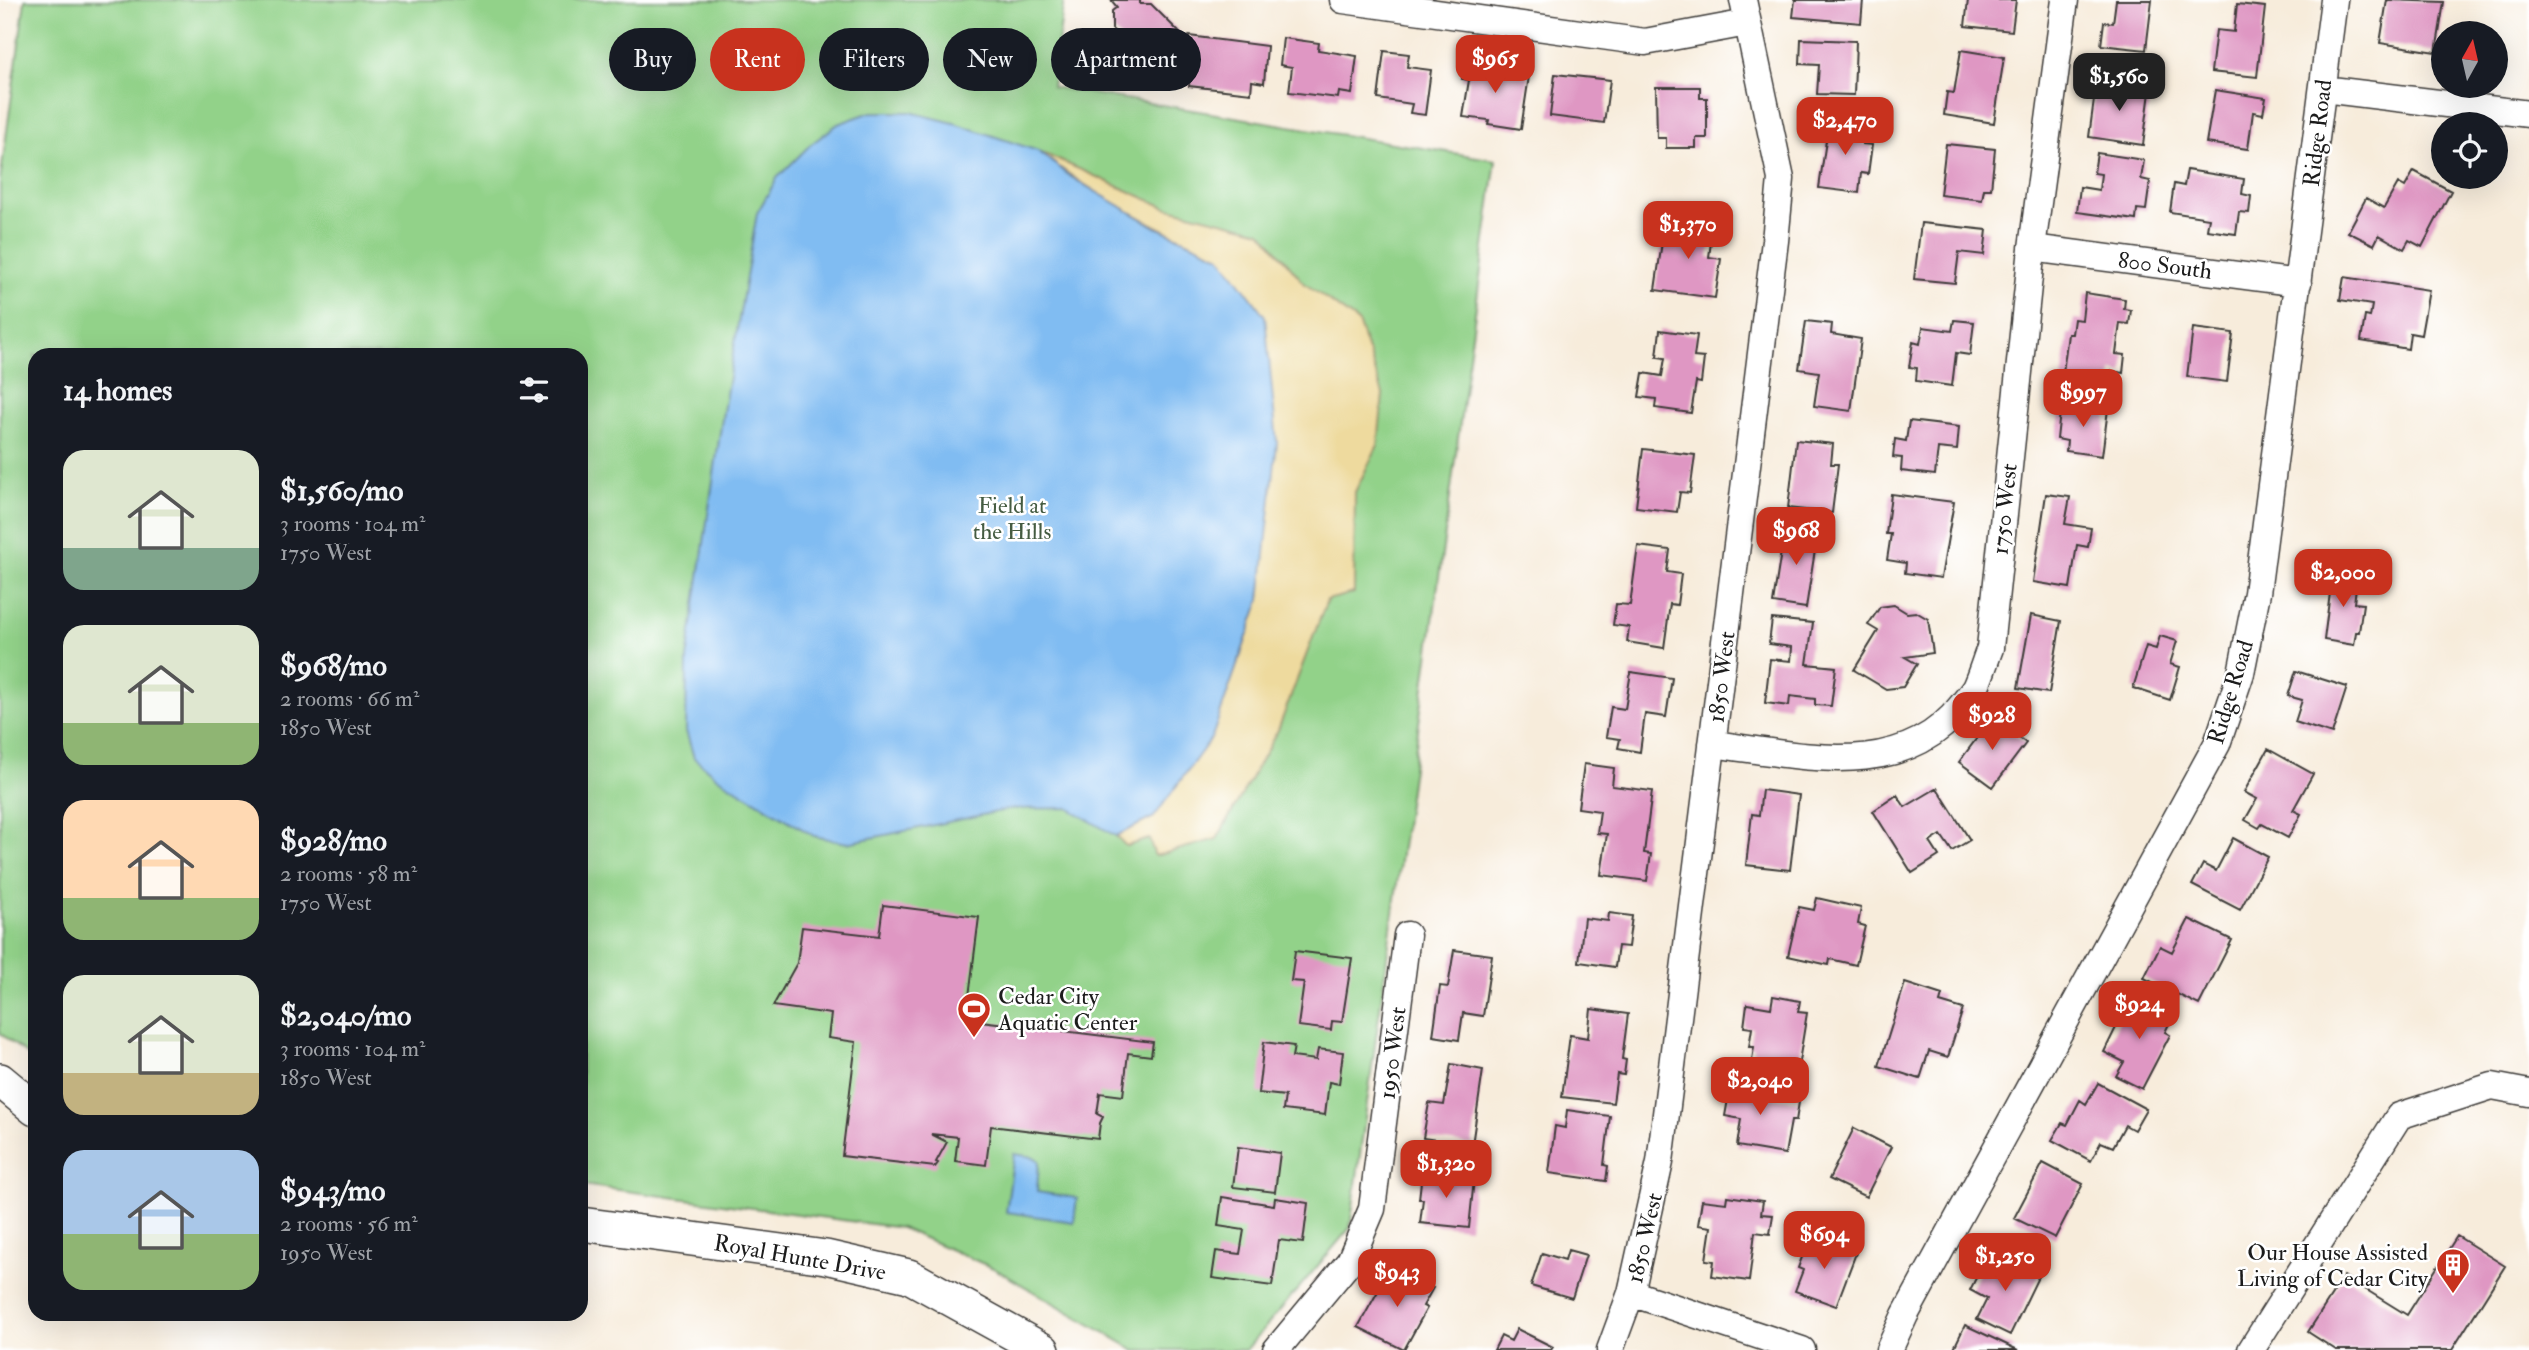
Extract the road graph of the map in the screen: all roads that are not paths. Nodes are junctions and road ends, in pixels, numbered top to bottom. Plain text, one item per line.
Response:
1 (1343, 0) edge
2 (2065, 0) edge
3 (2334, 0) edge
4 (1471, 9) edge
5 (1745, 12) edge
6 (2323, 89) junction
7 (2529, 114) edge
8 (2032, 248) junction
9 (2298, 283) junction
10 (1712, 744) junction
11 (1407, 935) dead end
12 (0, 1080) edge
13 (2529, 1093) edge
14 (28, 1103) edge
15 (588, 1225) edge
16 (1631, 1293) junction
17 (1043, 1350) edge
18 (1276, 1350) edge
19 (1610, 1350) edge
20 (1802, 1350) edge
21 (1889, 1350) edge
22 (2251, 1350) edge

1 - 4 street
2 - 8 street, 1750 West
3 - 6 street, Ridge Road
4 - 5 street
5 - 10 street, 1850 West
6 - 7 street
6 - 9 street, Ridge Road
8 - 9 street, 800 South
8 - 10 street, 1750 West
9 - 21 street, Ridge Road
10 - 16 street, 1850 West
11 - 18 street, 1950 West
12 - 14 main road
13 - 22 street
15 - 17 main road, Royal Hunte Drive
16 - 19 street, 1850 West
16 - 20 street

